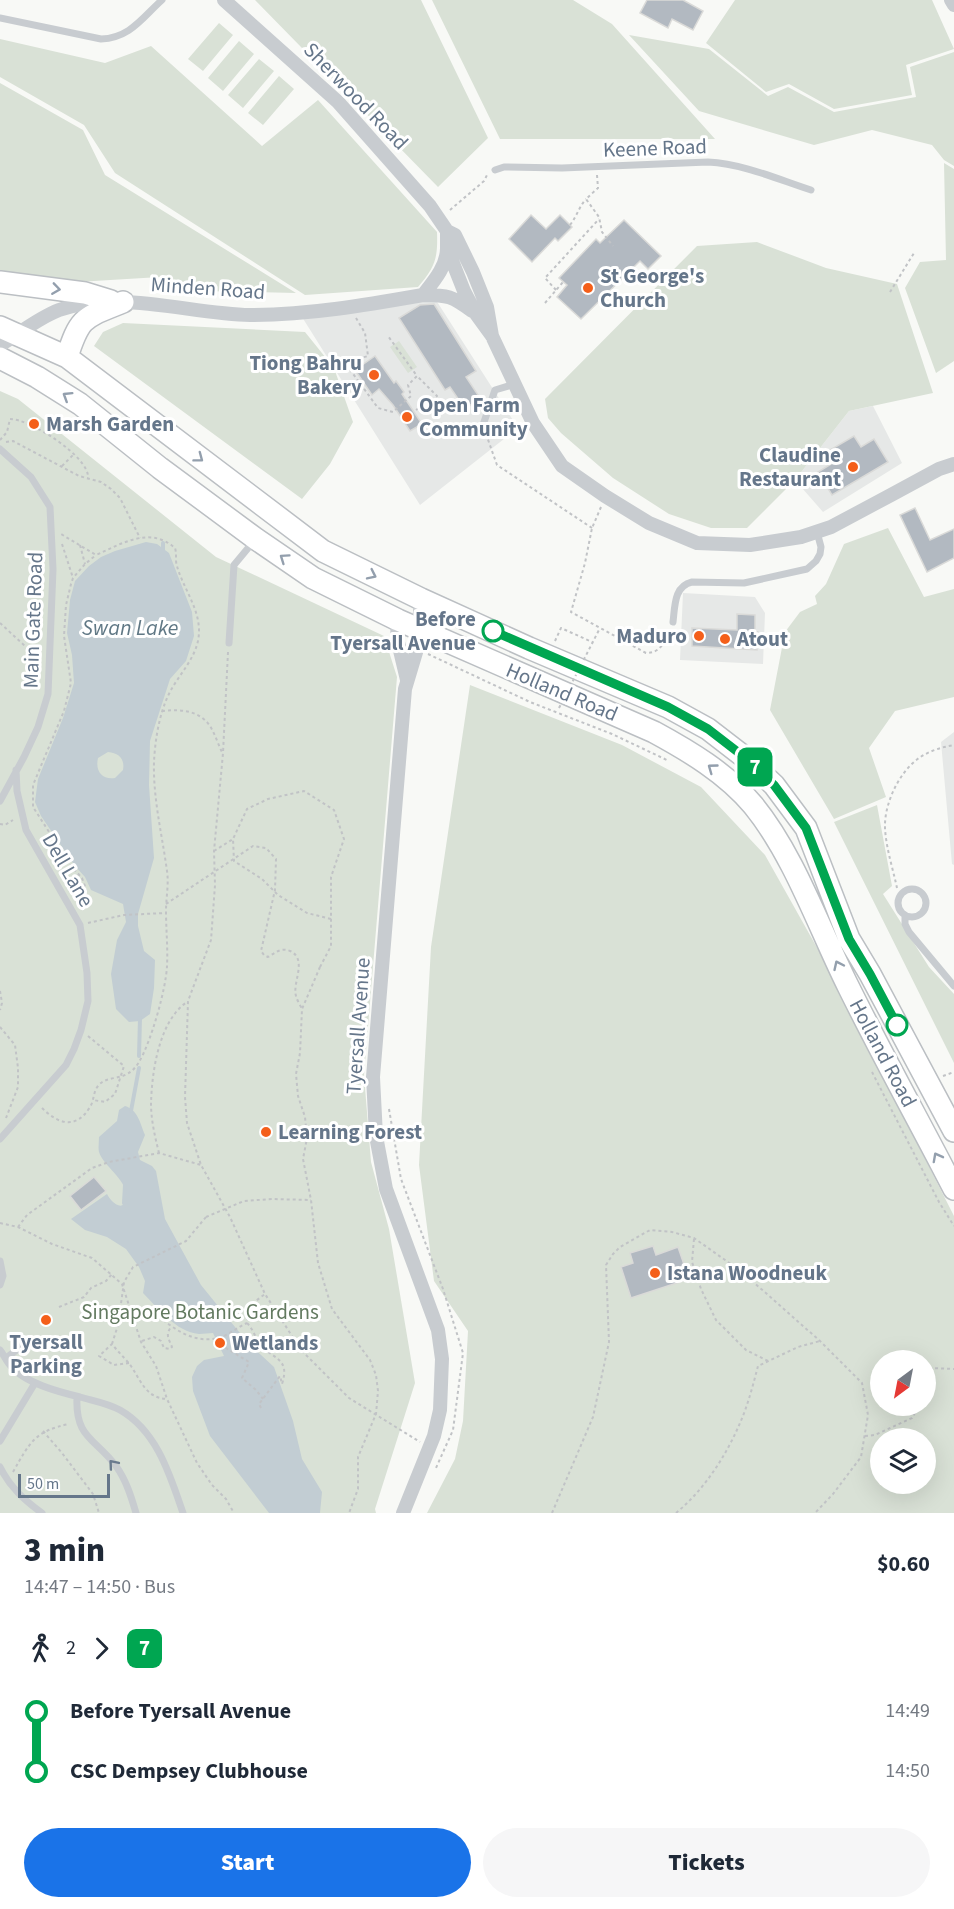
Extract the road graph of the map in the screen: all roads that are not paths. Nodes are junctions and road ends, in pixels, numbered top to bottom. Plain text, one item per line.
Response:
1 (162, 0) edge
2 (224, 0) edge
3 (951, 0) edge
4 (954, 5) edge
5 (0, 18) edge
6 (495, 170) dead end
7 (811, 190) dead end
8 (447, 231) junction
9 (447, 248) junction
10 (473, 272) junction
11 (459, 279) junction
12 (0, 282) edge
13 (423, 295) junction
14 (117, 302) junction
15 (476, 314) junction
16 (9, 331) edge
17 (492, 336) junction
18 (0, 345) edge
19 (67, 357) junction
20 (0, 358) edge
21 (515, 384) junction
22 (483, 425) road end
23 (0, 449) edge
24 (954, 464) edge
25 (817, 532) junction
26 (256, 539) junction
27 (421, 599) junction
28 (398, 620) junction
29 (673, 622) road end
30 (418, 639) junction
31 (229, 643) road end
32 (407, 680) junction
33 (16, 770) junction
34 (0, 801) edge
35 (905, 915) junction
36 (954, 986) edge
37 (941, 1108) junction
38 (921, 1125) junction
39 (954, 1131) edge
40 (0, 1139) edge
41 (954, 1189) edge
42 (0, 1261) edge
43 (0, 1285) edge
44 (26, 1343) dead end
45 (0, 1350) edge
46 (6, 1358) junction
47 (35, 1383) junction
48 (77, 1397) junction
49 (0, 1441) edge
50 (0, 1467) edge
51 (8, 1481) junction
52 (0, 1486) edge
53 (42, 1513) edge
54 (136, 1513) edge
55 (183, 1513) edge
56 (403, 1513) edge

1 - 5 lane
2 - 8 street, Sherwood Road
3 - 4 street
6 - 7 lane, Keene Road
8 - 9 street
8 - 10 street, Sherwood Road
9 - 11 street
9 - 13 street
10 - 11 street, Minden Road
10 - 17 street, Sherwood Road
11 - 13 street, Minden Road
11 - 15 street
12 -> 14 main road
13 - 14 street, Minden Road
13 - 15 street, Minden Road
14 - 16 street, Minden Road
14 - 19 main road
15 - 17 street
16 - 18 street, Minden Road
16 - 19 main road, Holland Road
17 - 21 street
19 -> 27 main road, Holland Road
26 -> 20 main road, Holland Road
21 - 22 lane
21 - 25 street
23 - 33 lane, Main Gate Road
24 - 25 street
25 - 29 lane
28 -> 26 main road, Holland Road
26 - 31 lane
27 - 30 street, Tyersall Avenue
27 - 37 main road, Holland Road
28 - 30 main road, Holland Road
28 - 32 street
30 - 32 street, Tyersall Avenue
38 -> 30 main road, Holland Road
32 - 56 street, Tyersall Avenue
33 - 34 lane, Main Gate Road
33 - 40 lane, Dell Lane
35 - 35 lane
35 - 36 lane
37 - 38 main road
37 - 39 main road, Holland Road
41 -> 38 main road, Holland Road
42 - 43 lane
44 - 46 lane
45 - 46 lane
46 - 47 lane
47 - 48 lane
47 - 49 lane
54 -> 48 lane
48 - 55 lane
50 - 51 lane
51 - 52 lane
51 - 53 lane

